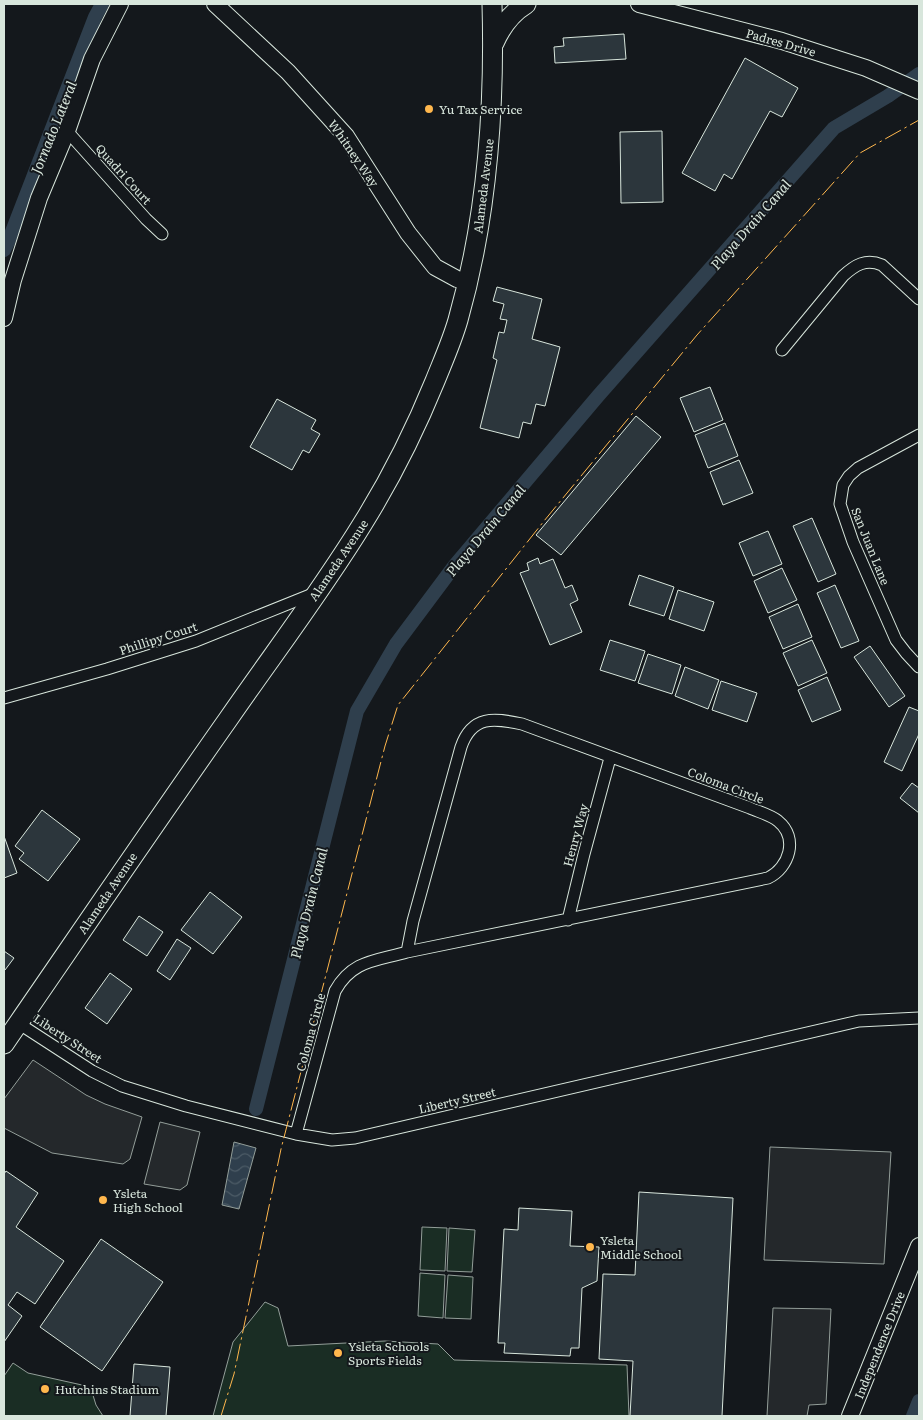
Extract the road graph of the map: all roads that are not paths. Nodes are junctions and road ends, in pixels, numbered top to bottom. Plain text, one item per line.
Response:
1 (120, 4) edge
2 (215, 4) edge
3 (492, 4) edge
4 (526, 4) edge
5 (639, 4) edge
6 (690, 11) edge
7 (493, 44) junction
8 (919, 91) edge
9 (67, 131) junction
10 (162, 234) dead end
11 (466, 282) junction
12 (919, 299) edge
13 (4, 318) edge
14 (782, 350) dead end
15 (919, 436) edge
16 (317, 592) junction
17 (919, 667) edge
18 (4, 698) edge
19 (610, 758) junction
20 (568, 920) junction
21 (407, 952) junction
22 (919, 1018) edge
23 (18, 1023) junction
24 (4, 1044) edge
25 (296, 1134) junction
26 (919, 1246) edge
27 (850, 1416) edge

1 - 9 street
2 - 11 street, Whitney Way
3 - 7 main road, Alameda Avenue
4 - 7 main road
5 - 6 street, Padres Drive
6 - 8 street, Padres Drive
7 - 11 main road, Alameda Avenue
9 - 10 street, Quadri Court
9 - 13 street
11 - 16 main road, Alameda Avenue
12 - 14 street
15 - 17 street, San Juan Lane
16 - 18 street, Phillipy Court
16 - 23 main road, Alameda Avenue
19 - 20 street, Henry Way
19 - 20 street, Coloma Circle
19 - 21 street, Coloma Circle
20 - 21 street, Coloma Circle
21 - 25 street, Coloma Circle
22 - 25 street, Liberty Street
23 - 24 main road, Alameda Avenue
23 - 25 street, Liberty Street
26 - 27 street, Independence Drive

